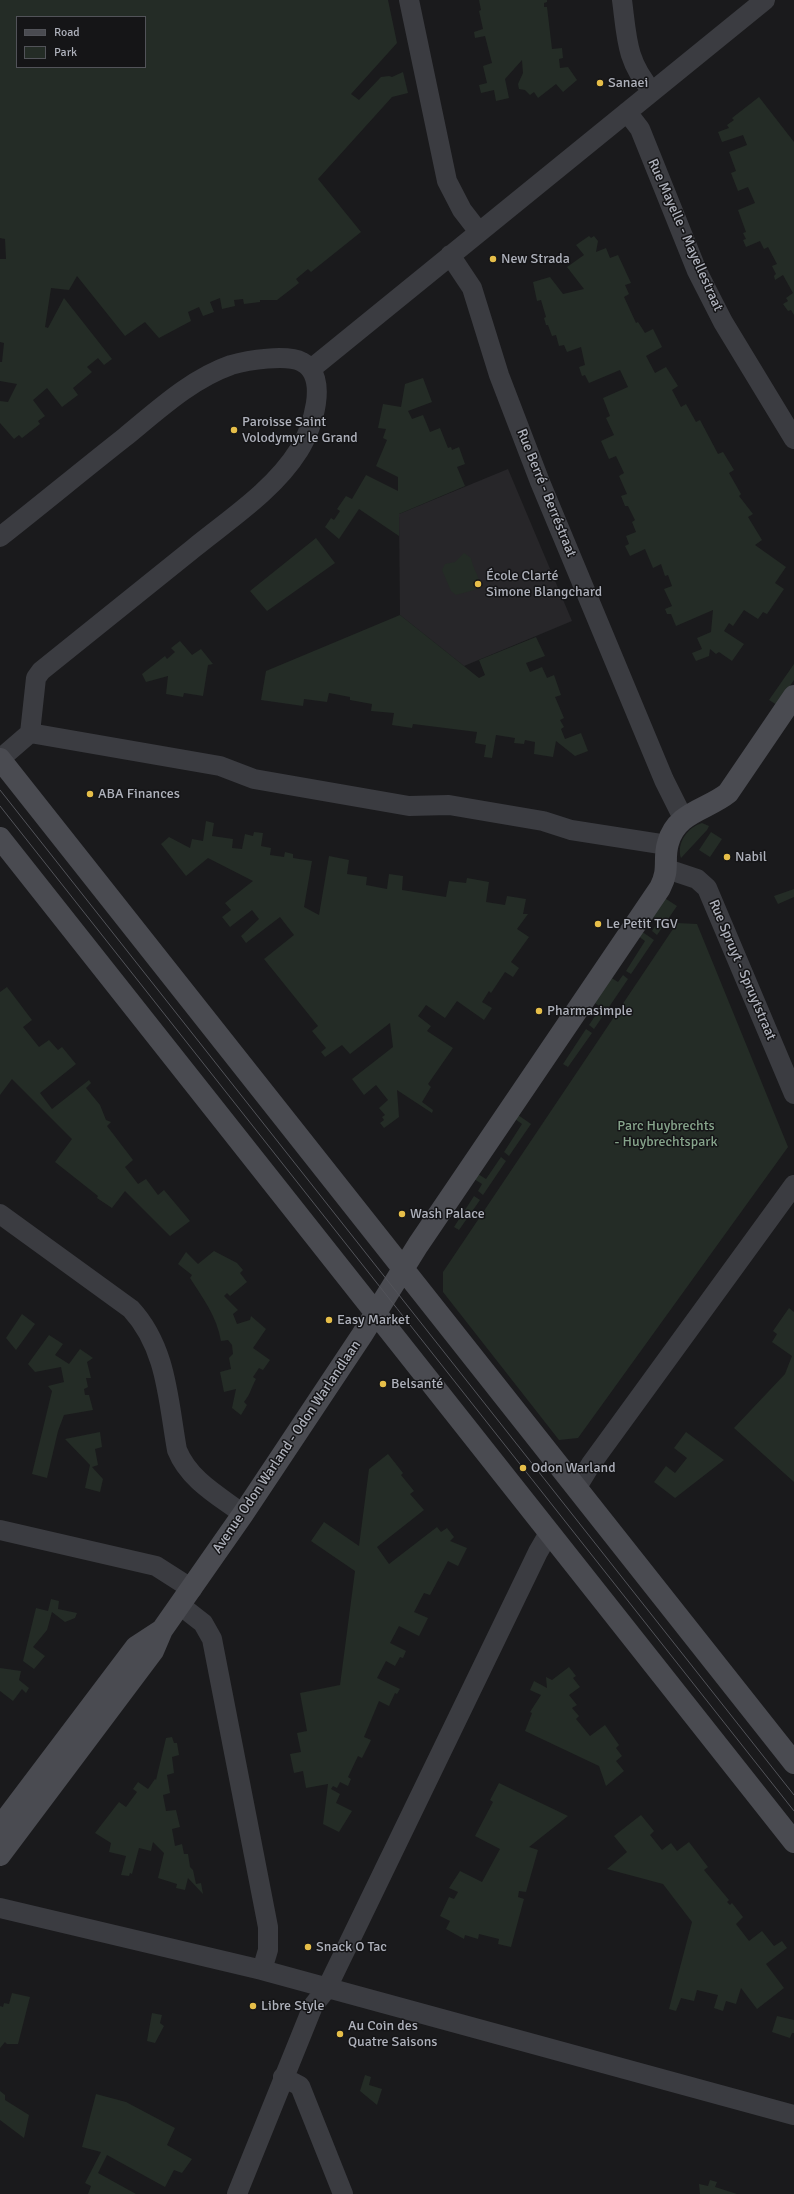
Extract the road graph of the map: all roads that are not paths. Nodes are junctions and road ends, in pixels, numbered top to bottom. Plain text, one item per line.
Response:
1 (408, 0) edge
2 (622, 0) edge
3 (765, 0) edge
4 (652, 91) junction
5 (627, 112) junction
6 (479, 232) junction
7 (450, 255) junction
8 (311, 369) junction
9 (794, 439) edge
10 (0, 537) edge
11 (794, 696) edge
12 (30, 733) junction
13 (0, 759) edge
14 (683, 818) junction
15 (0, 838) edge
16 (667, 845) junction
17 (667, 869) junction
18 (794, 1094) edge
19 (794, 1185) edge
20 (0, 1214) edge
21 (403, 1269) junction
22 (376, 1312) junction
23 (577, 1487) junction
24 (243, 1514) junction
25 (0, 1530) edge
26 (549, 1532) junction
27 (186, 1597) junction
28 (162, 1630) junction
29 (794, 1763) edge
30 (0, 1827) edge
31 (794, 1842) edge
32 (0, 1855) edge
33 (0, 1908) edge
34 (262, 1970) junction
35 (326, 1988) junction
36 (283, 2077) junction
37 (794, 2115) edge
38 (237, 2194) edge
39 (343, 2194) edge

1 - 6 street
2 - 4 street
3 - 4 street
4 - 5 street
5 - 6 street
5 - 9 street, Rue Mayelle - Mayellestraat
6 - 7 street
7 - 8 street
7 - 14 street, Rue Berré - Berréstraat
8 - 10 street
8 - 12 street
11 - 14 street, Avenue Odon Warland - Odon Warlandlaan
12 - 13 street
12 - 16 street
13 - 21 street
14 - 16 street, Avenue Odon Warland - Odon Warlandlaan
15 - 22 street
16 - 17 street, Avenue Odon Warland - Odon Warlandlaan
17 - 18 street, Rue Spruyt - Spruytstraat
17 - 21 street, Avenue Odon Warland - Odon Warlandlaan
19 - 23 street
20 - 24 street
21 - 22 street, Avenue Odon Warland - Odon Warlandlaan
21 - 23 street
22 - 24 street, Avenue Odon Warland - Odon Warlandlaan
22 - 26 street
23 - 29 street
24 - 27 street, Avenue Odon Warland - Odon Warlandlaan
25 - 27 street
26 - 31 street
26 - 35 street
27 - 28 street, Avenue Odon Warland - Odon Warlandlaan
27 - 34 street
28 - 30 street, Avenue Odon Warland - Odon Warlandlaan
28 - 32 street, Avenue Odon Warland - Odon Warlandlaan
33 - 34 street
34 - 35 street
35 - 36 street
35 - 37 street
36 - 38 street
36 - 39 street

